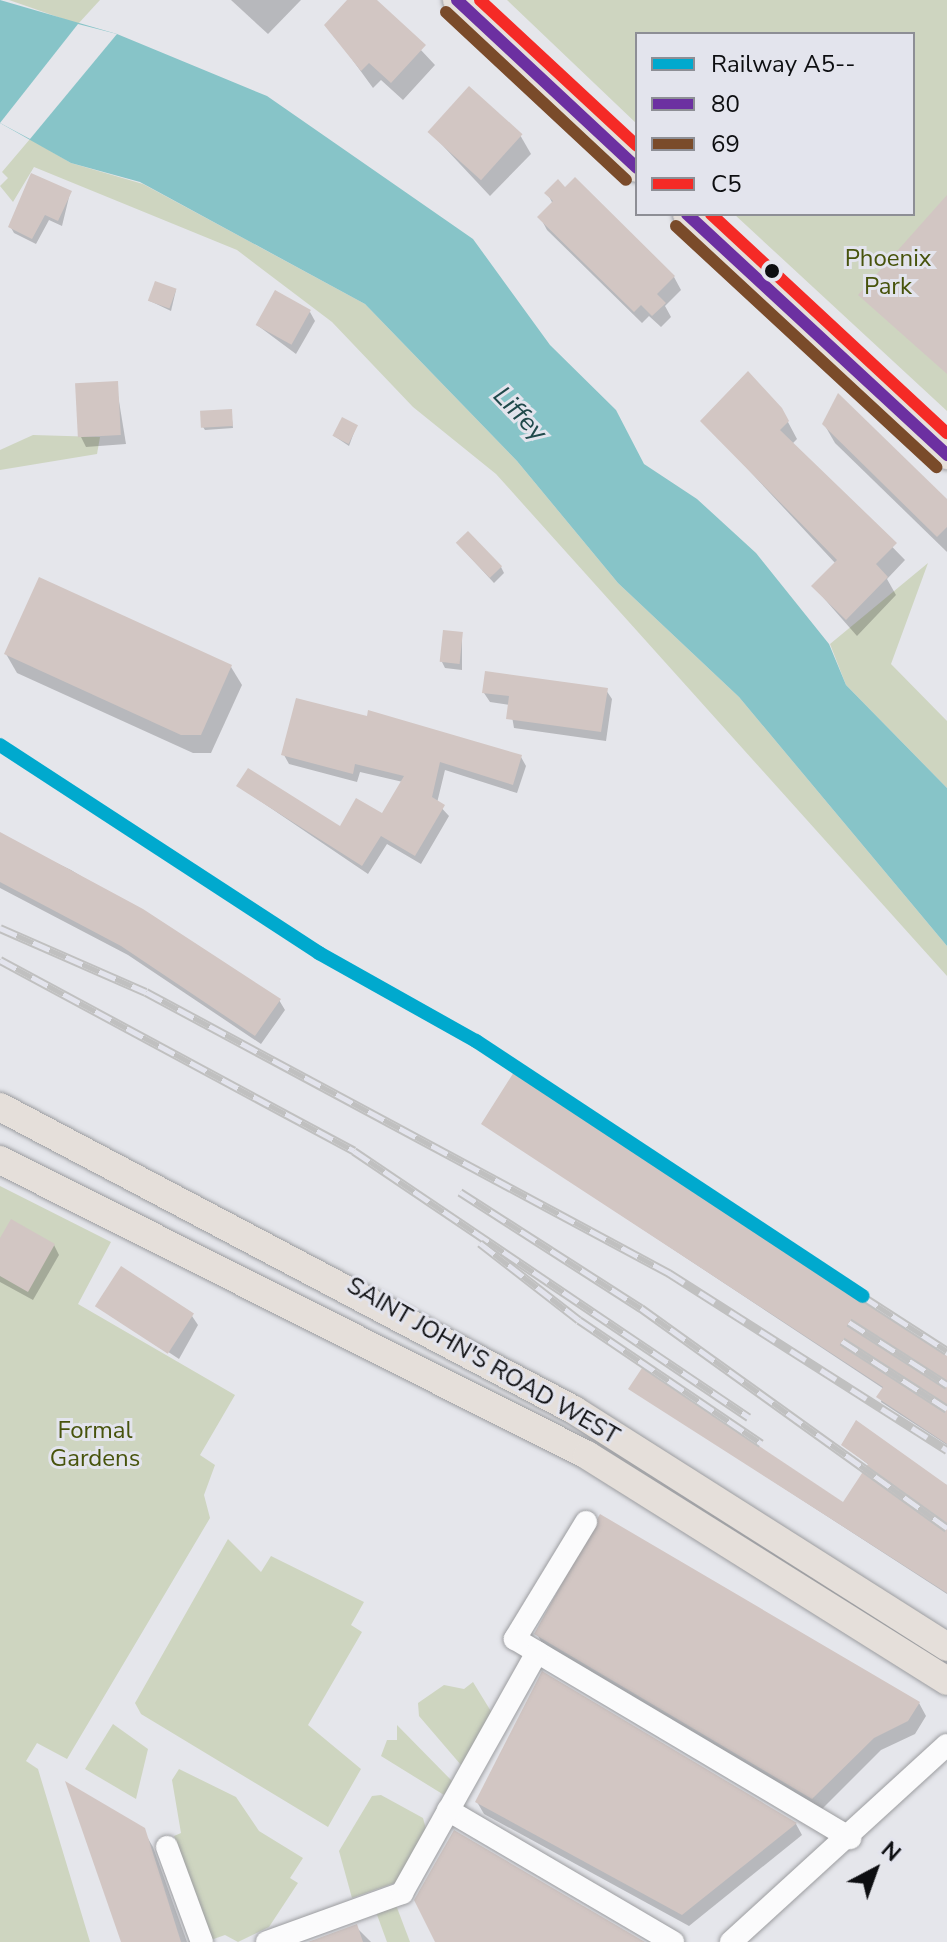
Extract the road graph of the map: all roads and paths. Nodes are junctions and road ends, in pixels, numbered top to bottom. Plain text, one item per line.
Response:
1 (457, 0) edge
2 (635, 166) edge
3 (689, 216) edge
4 (947, 455) edge
5 (0, 1107) edge
6 (0, 1160) edge
7 (586, 1522) dead end
8 (947, 1647) edge
9 (537, 1652) junction
10 (947, 1681) edge
11 (947, 1745) edge
12 (448, 1810) junction
13 (850, 1838) junction
14 (167, 1847) dead end
15 (202, 1942) edge
16 (267, 1942) edge
17 (673, 1942) edge
18 (731, 1942) edge

1 - 2 main road
3 - 4 main road
5 - 8 main road, SAINT JOHN'S ROAD WEST
6 - 10 main road, SAINT JOHN'S ROAD WEST
7 - 9 street
9 - 12 street
9 - 13 street
11 - 13 street
12 - 16 street
12 - 17 street
13 - 18 street
14 - 15 street

